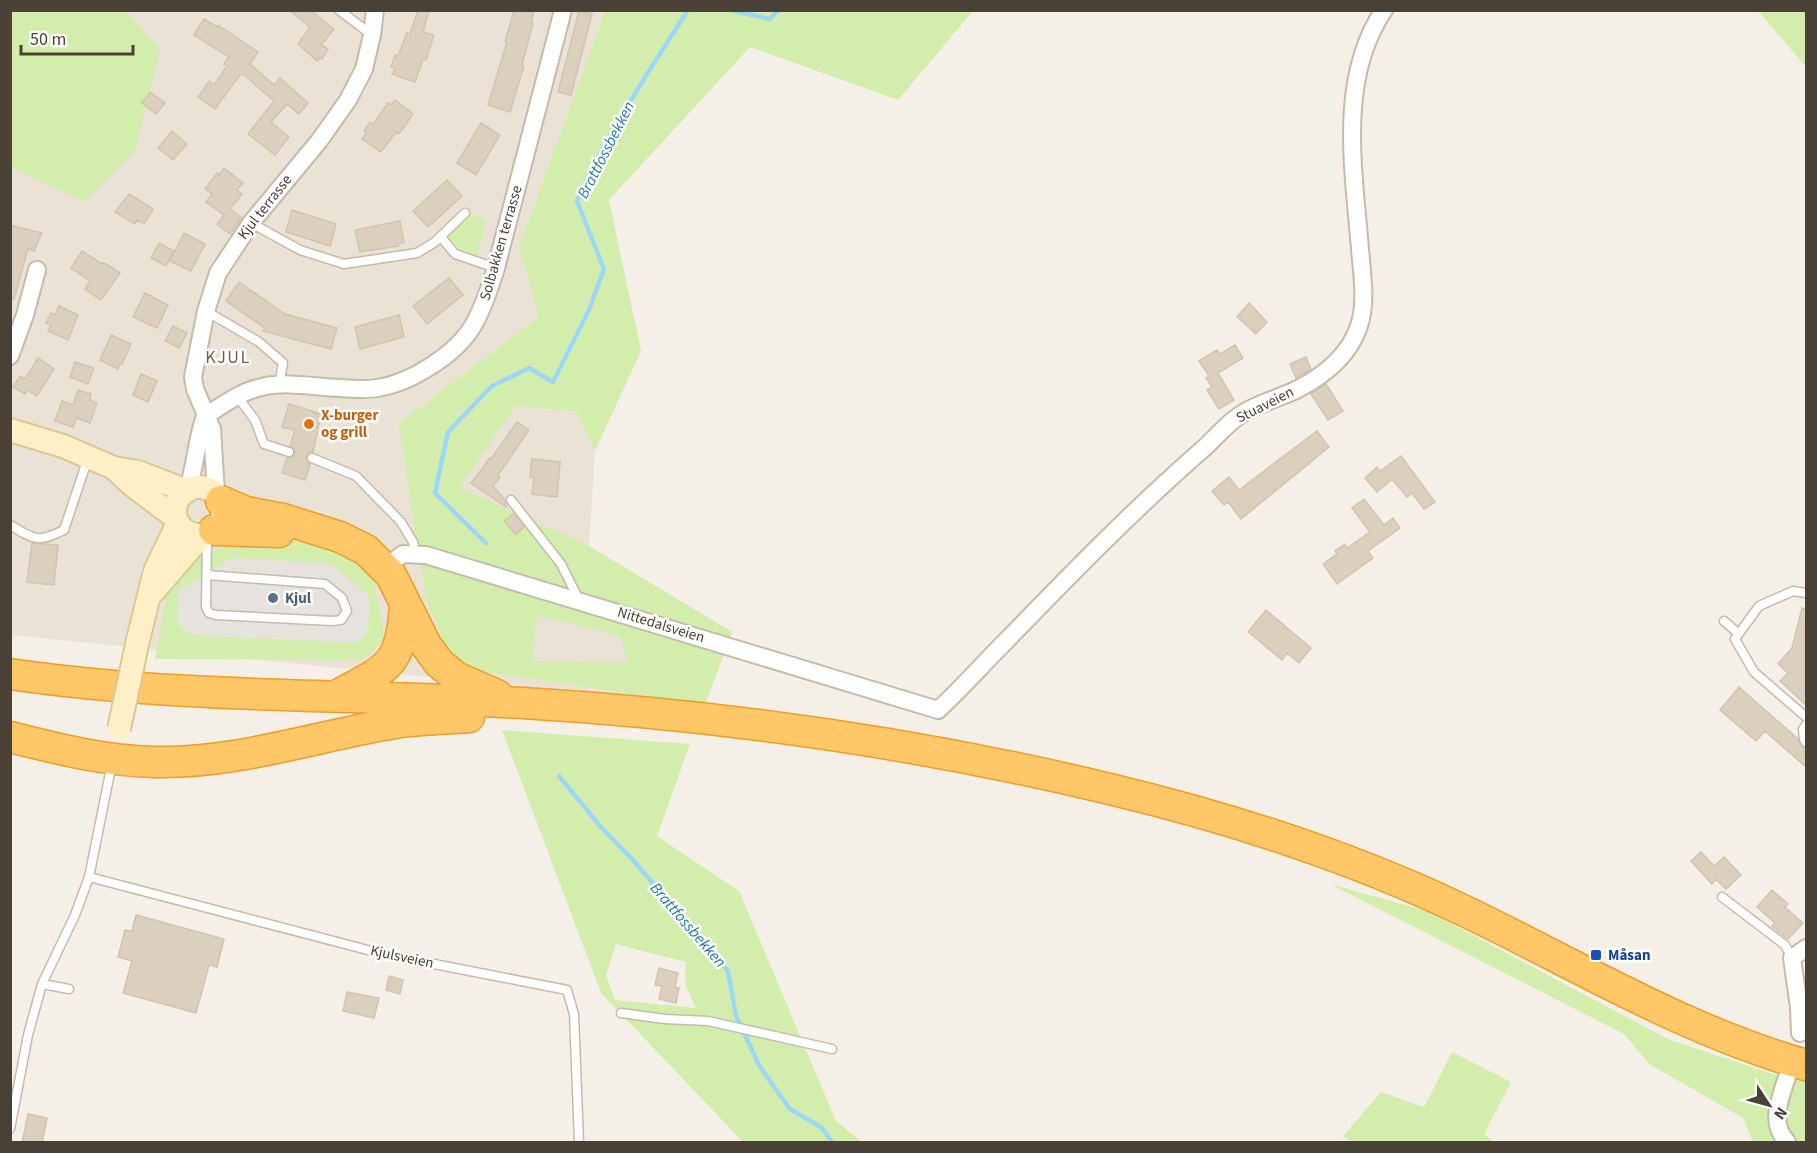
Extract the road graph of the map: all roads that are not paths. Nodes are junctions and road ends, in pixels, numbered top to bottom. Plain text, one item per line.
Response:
1 (339, 10) edge
2 (375, 10) edge
3 (563, 10) edge
4 (1384, 10) edge
5 (372, 35) junction
6 (465, 213) dead end
7 (251, 223) junction
8 (441, 237) junction
9 (496, 268) junction
10 (37, 270) dead end
11 (206, 311) junction
12 (10, 356) edge
13 (279, 385) junction
14 (237, 396) junction
15 (205, 416) junction
16 (10, 430) edge
17 (289, 452) dead end
18 (88, 456) junction
19 (312, 458) dead end
20 (114, 468) junction
21 (187, 491) junction
22 (218, 497) junction
23 (512, 500) dead end
24 (177, 520) junction
25 (10, 525) edge
26 (306, 528) junction
27 (208, 533) junction
28 (415, 554) junction
29 (385, 567) junction
30 (208, 575) junction
31 (1806, 593) edge
32 (150, 595) junction
33 (579, 600) junction
34 (405, 605) junction
35 (1724, 621) dead end
36 (1738, 634) junction
37 (10, 674) edge
38 (336, 696) junction
39 (519, 703) junction
40 (589, 708) junction
41 (938, 710) joint
42 (1806, 717) edge
43 (1806, 725) edge
44 (10, 737) edge
45 (1806, 742) edge
46 (113, 759) junction
47 (89, 877) junction
48 (1722, 897) dead end
49 (1806, 948) edge
50 (1792, 958) junction
51 (42, 984) junction
52 (69, 988) dead end
53 (621, 1013) dead end
54 (1800, 1033) dead end
55 (832, 1049) dead end
56 (1797, 1071) edge
57 (10, 1129) edge
58 (579, 1143) edge
59 (1787, 1143) edge

1 - 5 lane
2 - 5 street, Kjul terrasse
3 - 9 street, Solbakken terrasse
4 - 41 street, Stuaveien
5 - 7 street, Kjul terrasse
6 - 8 lane
7 - 8 lane
7 - 11 street, Kjul terrasse
8 - 9 lane
9 - 13 street, Solbakken terrasse
10 - 12 street
11 - 13 lane
11 - 15 street, Kjul terrasse
13 - 14 street, Solbakken terrasse
14 - 15 street, Solbakken terrasse
14 - 17 lane
15 - 21 street
15 - 22 street, Kjul terrasse
16 - 18 main road
18 - 20 main road
18 - 25 lane
19 - 28 lane
20 - 21 main road
20 - 24 main road
21 - 22 main road
21 - 24 main road
22 - 26 highway
22 - 27 main road
23 - 33 lane
24 - 27 main road
24 - 32 main road
26 - 27 highway
26 - 29 highway
27 - 30 lane
27 - 32 main road
28 - 29 street
28 - 33 street, Nittedalsveien
29 - 34 highway
30 - 30 lane
31 - 36 lane
32 - 46 main road, bridge
33 - 41 street, Nittedalsveien
34 - 38 highway
34 - 39 highway
35 - 36 lane
36 - 42 lane
37 - 38 highway
38 - 39 highway
39 - 40 highway
40 - 46 highway
40 - 56 highway
43 - 45 lane
44 - 46 highway
46 - 47 lane
47 - 51 lane
47 - 58 lane, Kjulsveien
48 - 50 lane
49 - 50 street
50 - 54 street
51 - 52 lane
51 - 57 lane
53 - 55 lane
56 - 59 street

